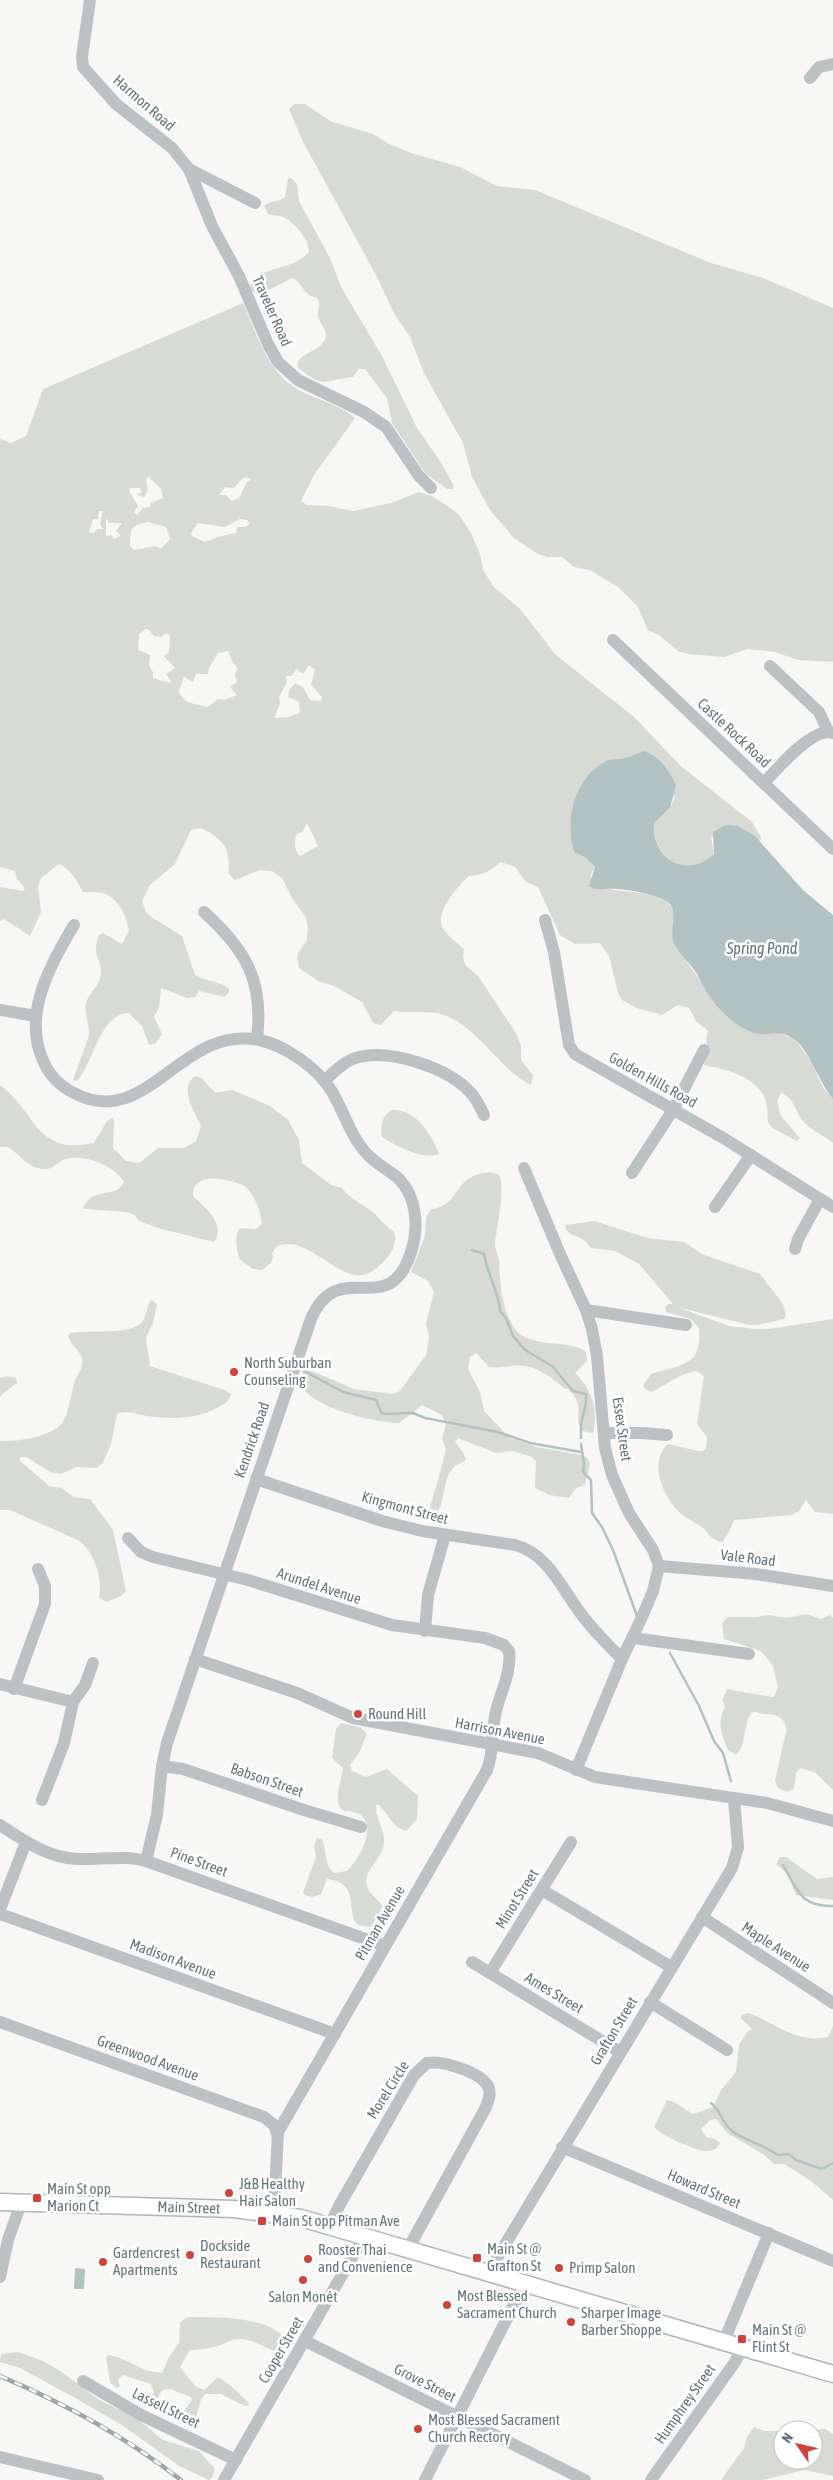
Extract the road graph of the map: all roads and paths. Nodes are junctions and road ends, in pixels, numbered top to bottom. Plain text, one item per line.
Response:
1 (90, 0) edge
2 (833, 64) edge
3 (810, 78) dead end
4 (190, 169) junction
5 (255, 203) dead end
6 (431, 488) dead end
7 (613, 640) dead end
8 (770, 666) dead end
9 (831, 732) edge
10 (764, 782) junction
11 (833, 848) edge
12 (204, 912) dead end
13 (545, 920) dead end
14 (74, 925) dead end
15 (0, 1010) edge
16 (36, 1016) junction
17 (257, 1039) junction
18 (704, 1050) dead end
19 (324, 1081) junction
20 (673, 1110) junction
21 (484, 1115) dead end
22 (751, 1155) junction
23 (524, 1168) dead end
24 (632, 1173) dead end
25 (820, 1200) junction
26 (715, 1207) dead end
27 (833, 1207) edge
28 (795, 1249) dead end
29 (586, 1310) junction
30 (686, 1325) dead end
31 (604, 1433) junction
32 (667, 1435) dead end
33 (256, 1479) junction
34 (446, 1535) junction
35 (128, 1538) dead end
36 (659, 1566) junction
37 (38, 1569) dead end
38 (224, 1573) junction
39 (833, 1586) edge
40 (425, 1631) junction
41 (633, 1638) junction
42 (506, 1647) joint
43 (749, 1654) dead end
44 (195, 1659) junction
45 (622, 1659) junction
46 (93, 1663) dead end
47 (4, 1689) edge
48 (73, 1702) junction
49 (494, 1745) junction
50 (162, 1766) junction
51 (576, 1770) junction
52 (734, 1798) junction
53 (42, 1800) dead end
54 (833, 1821) edge
55 (0, 1825) edge
56 (361, 1826) dead end
57 (26, 1842) junction
58 (571, 1842) dead end
59 (146, 1861) junction
60 (542, 1890) junction
61 (0, 1909) edge
62 (0, 1914) edge
63 (702, 1917) junction
64 (385, 1946) junction
65 (472, 1962) dead end
66 (671, 1967) junction
67 (490, 1973) junction
68 (650, 2002) junction
69 (833, 2003) edge
70 (0, 2022) edge
71 (335, 2034) junction
72 (727, 2050) dead end
73 (620, 2052) junction
74 (278, 2134) junction
75 (562, 2147) junction
76 (0, 2202) edge
77 (21, 2203) junction
78 (274, 2213) junction
79 (330, 2225) junction
80 (769, 2233) junction
81 (364, 2236) junction
82 (408, 2248) junction
83 (833, 2261) edge
84 (491, 2273) junction
85 (0, 2277) edge
86 (525, 2283) junction
87 (305, 2341) junction
88 (724, 2341) junction
89 (743, 2346) junction
90 (833, 2374) edge
91 (83, 2381) dead end
92 (457, 2417) junction
93 (0, 2457) edge
94 (236, 2460) junction
95 (98, 2480) edge
96 (224, 2480) edge
97 (425, 2480) edge
98 (585, 2480) edge
99 (651, 2480) edge

1 - 4 street, Harmon Road
2 - 3 street
4 - 5 street
4 - 6 street, Traveler Road
7 - 10 street, Castle Rock Road
8 - 9 street
9 - 10 street
10 - 11 street, Castle Rock Road
12 - 17 street
13 - 20 street, Golden Hills Road
14 - 16 street, Kendrick Road
15 - 16 street
16 - 17 street, Kendrick Road
17 - 19 street, Kendrick Road
18 - 20 street
19 - 21 street
19 - 33 street, Kendrick Road
20 - 22 street, Golden Hills Road
20 - 24 street
22 - 25 street, Golden Hills Road
22 - 26 street
23 - 29 street, Essex Street
25 - 27 street, Golden Hills Road
25 - 28 street
29 - 30 street
29 - 31 street, Essex Street
31 - 32 street
31 - 36 street, Essex Street
33 - 34 street, Kingmont Street
33 - 38 street, Kendrick Road
34 - 40 street
34 - 45 street, Kingmont Street
35 - 38 street, Arundel Avenue
36 - 39 street, Vale Road
36 - 41 street
37 - 47 street
38 - 40 street, Arundel Avenue
38 - 44 street, Kendrick Road
40 - 42 street, Arundel Avenue
41 - 43 street
41 - 45 street
42 - 49 street, Pitman Avenue
44 - 49 street, Harrison Avenue
44 - 50 street, Kendrick Road
45 - 51 street
46 - 48 street
47 - 48 street
48 - 53 street
49 - 51 street, Harrison Avenue
49 - 64 street, Pitman Avenue
50 - 56 street, Babson Street
50 - 59 street, Kendrick Road
51 - 52 street, Harrison Avenue
52 - 54 street, Harrison Avenue
52 - 63 street, Grafton Street
55 - 57 street, Pine Street
57 - 59 street, Pine Street
57 - 61 street
58 - 60 street, Minot Street
59 - 64 street, Pine Street
60 - 66 street
60 - 67 street, Minot Street
62 - 71 street, Madison Avenue
63 - 66 street, Grafton Street
63 - 69 street, Maple Avenue
64 - 71 street, Pitman Avenue
65 - 67 street, Ames Street
66 - 68 street, Grafton Street
67 - 73 street, Ames Street
68 - 72 street
68 - 73 street, Grafton Street
70 - 74 street, Greenwood Avenue
71 - 74 street, Pitman Avenue
73 - 75 street, Grafton Street
74 - 78 street, Pitman Avenue
75 - 80 street, Howard Street
75 - 84 street, Grafton Street
76 - 77 main road, Main Street
77 - 78 main road, Main Street
77 - 85 street
78 - 79 main road, Main Street
79 - 81 main road, Main Street
79 - 82 street, Morel Circle
80 - 83 street, Howard Street
80 - 88 street
81 - 82 main road, Main Street
81 - 87 street, Cooper Street
82 - 84 main road, Main Street
84 - 86 main road, Main Street
86 - 88 main road, Main Street
86 - 92 street
87 - 92 street, Grove Street
87 - 94 street, Cooper Street
88 - 89 main road, Main Street
89 - 90 main road, Main Street
89 - 99 street, Humphrey Street
91 - 94 street, Lassell Street
92 - 97 street
92 - 98 street, Grove Street
93 - 95 street
94 - 96 street, Cooper Street

